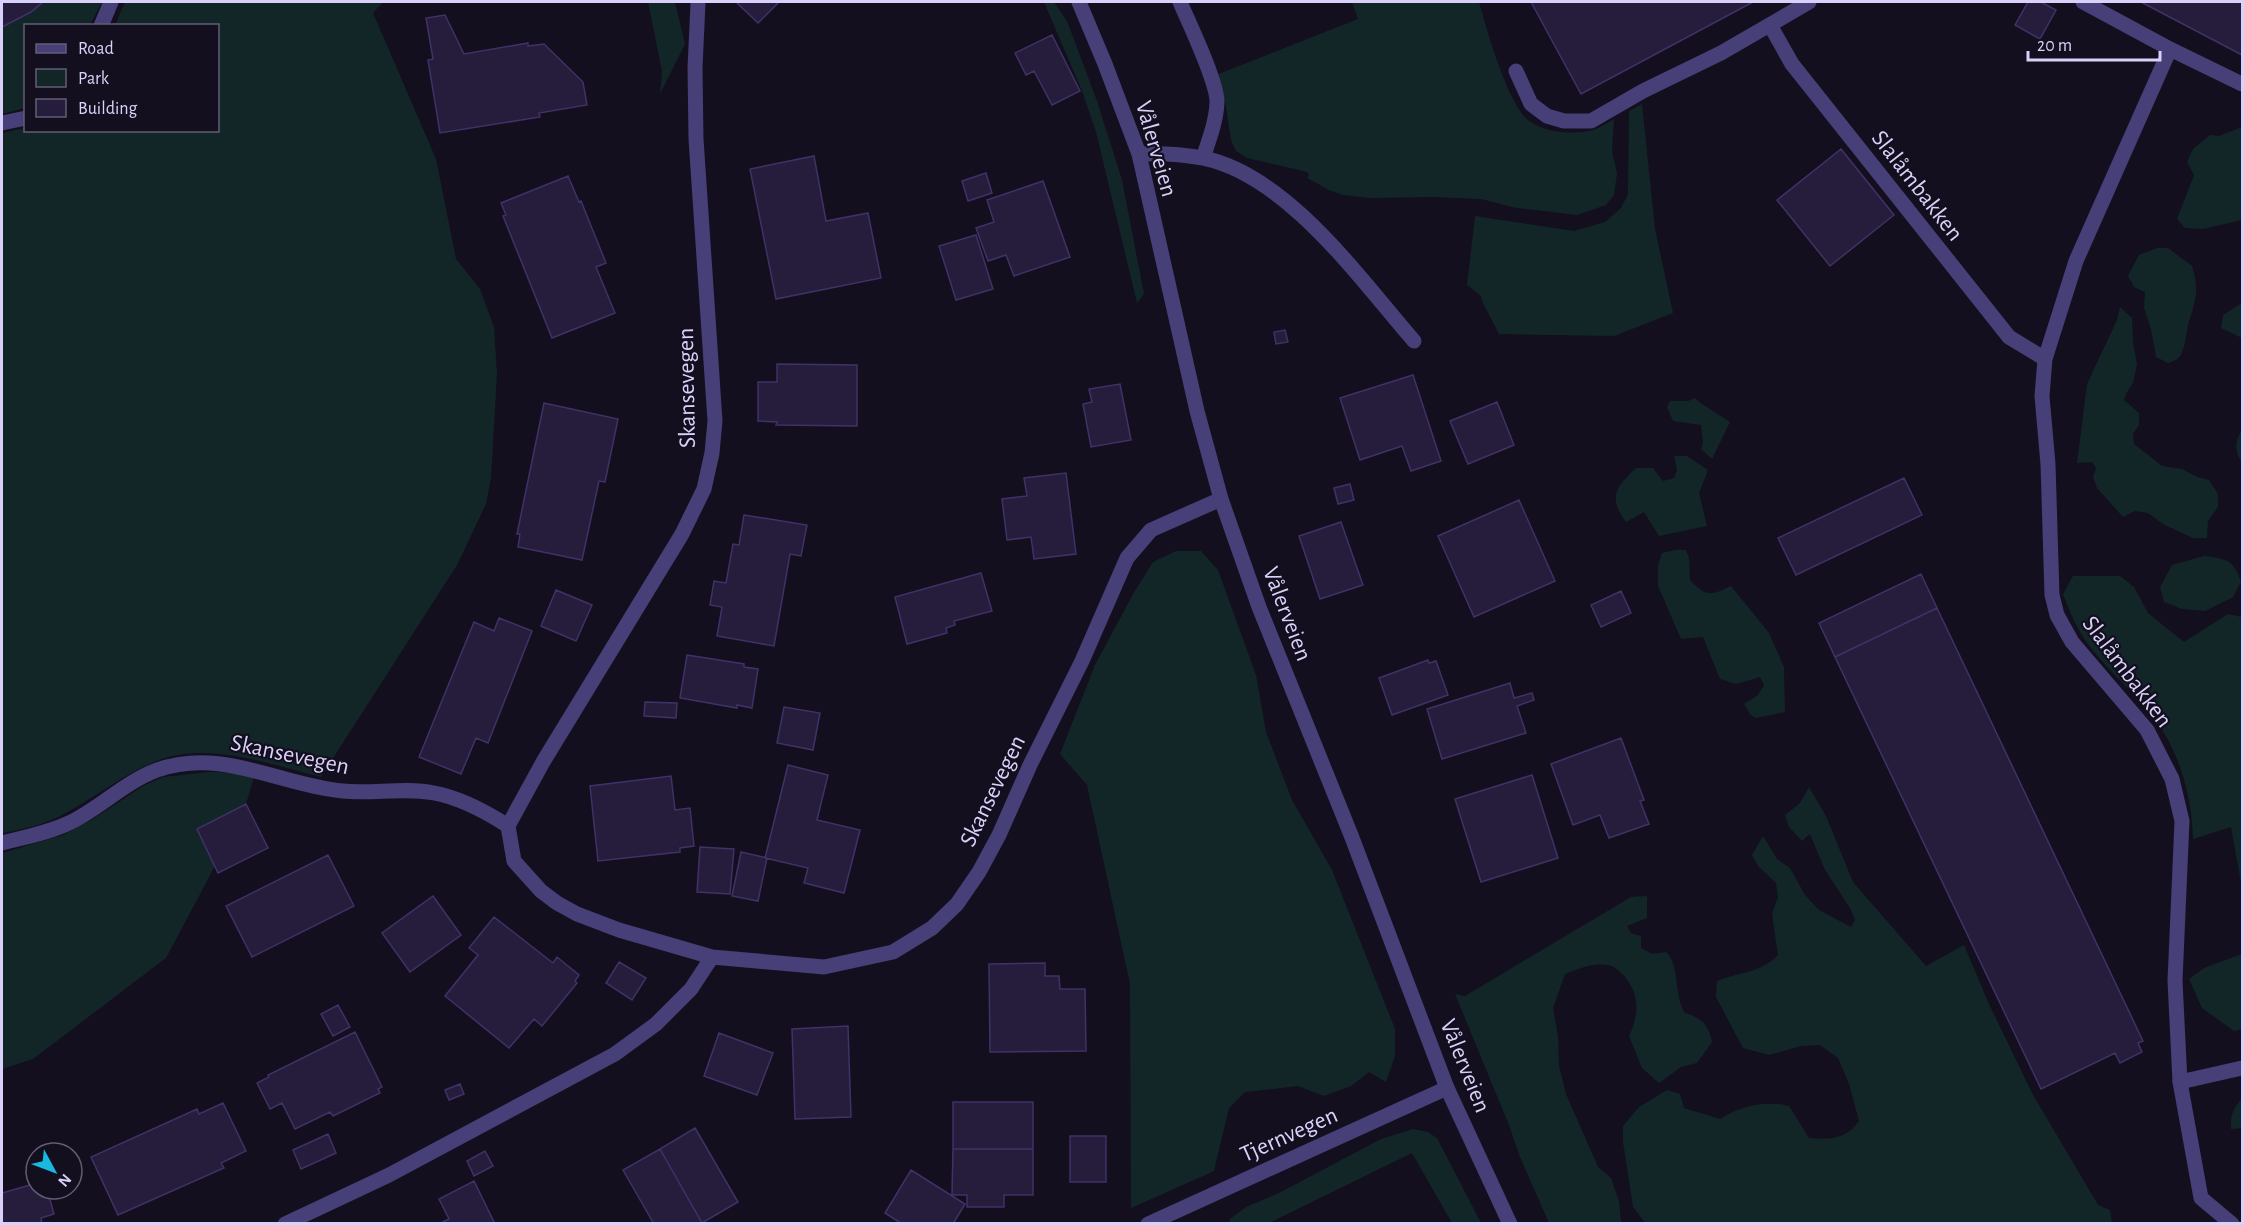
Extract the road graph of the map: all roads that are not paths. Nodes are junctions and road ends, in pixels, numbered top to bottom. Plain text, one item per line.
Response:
1 (111, 2) edge
2 (1079, 2) edge
3 (1180, 2) edge
4 (1809, 2) edge
5 (2084, 2) edge
6 (698, 3) edge
7 (102, 24) edge
8 (1770, 26) junction
9 (2170, 49) junction
10 (1516, 71) dead end
11 (2242, 84) edge
12 (24, 118) edge
13 (2, 123) edge
14 (1139, 154) junction
15 (1203, 158) junction
16 (1414, 341) dead end
17 (2045, 359) junction
18 (1221, 499) junction
19 (508, 826) junction
20 (2, 843) edge
21 (712, 957) junction
22 (2242, 1068) edge
23 (2180, 1082) junction
24 (1447, 1088) junction
25 (285, 1224) edge
26 (1148, 1224) edge
27 (1510, 1224) edge
28 (2232, 1224) edge

1 - 7 street
2 - 14 street, Vålerveien
3 - 15 street
4 - 8 street
5 - 9 street
6 - 19 street, Skansevegen
8 - 10 street
8 - 17 street, Slalåmbakken
9 - 11 street
9 - 17 street, Slalåmbakken
12 - 13 street
14 - 15 street
14 - 18 street, Vålerveien
15 - 16 street
17 - 23 street, Slalåmbakken
18 - 21 street, Skansevegen
18 - 24 street, Vålerveien
19 - 20 street, Skansevegen
19 - 21 street, Skansevegen
21 - 25 street
22 - 23 street
23 - 28 street, Slalåmbakken
24 - 26 street, Tjernvegen
24 - 27 street, Vålerveien

